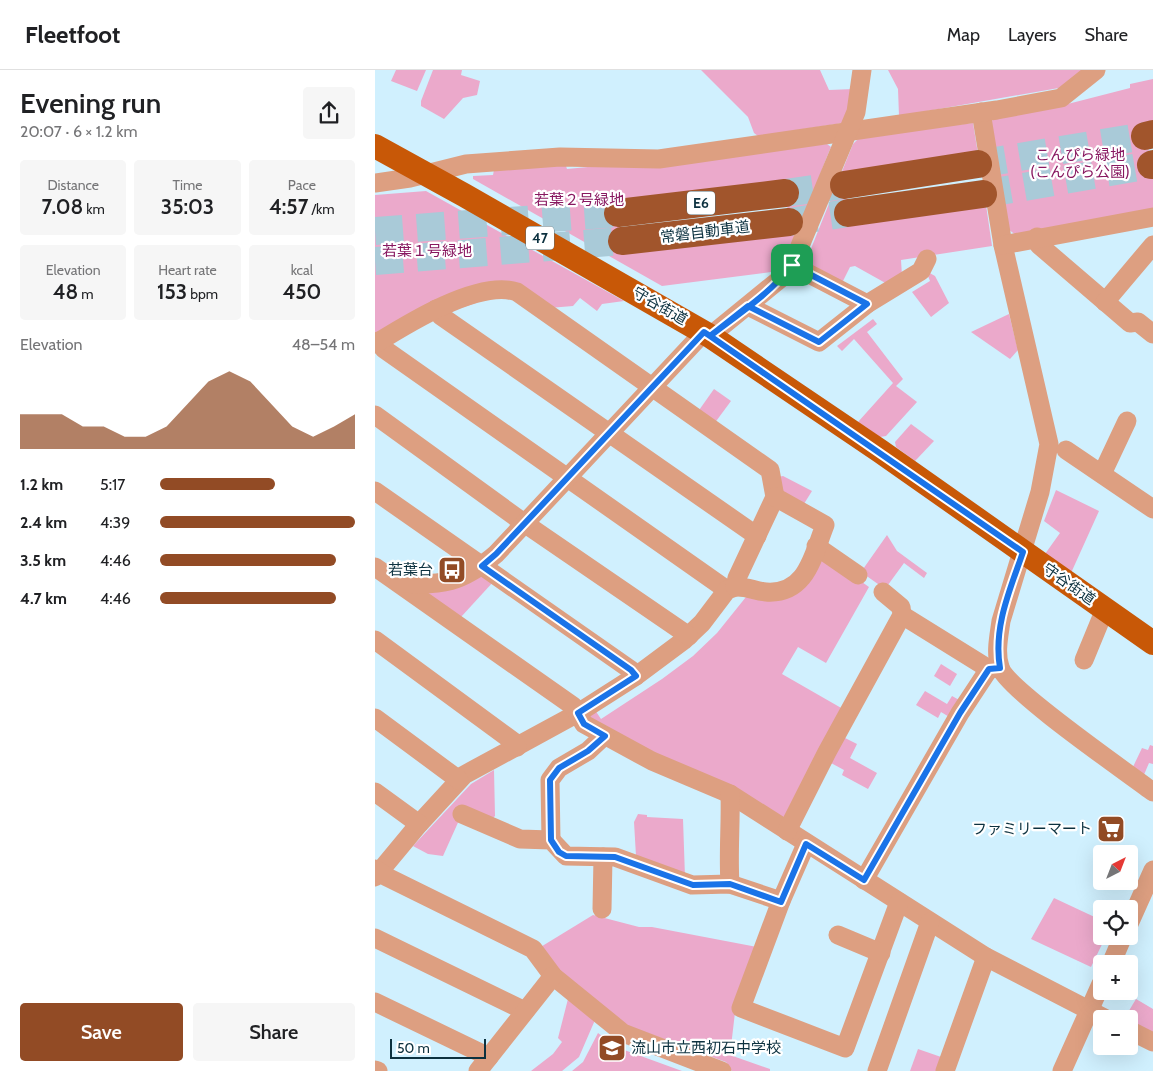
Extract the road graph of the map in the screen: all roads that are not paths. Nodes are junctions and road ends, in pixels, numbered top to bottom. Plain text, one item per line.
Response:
1 (862, 70) edge
2 (1096, 70) edge
3 (981, 112) junction
4 (846, 133) junction
5 (375, 146) edge
6 (978, 164) tunnel mouth
7 (427, 175) junction
8 (375, 183) edge
9 (845, 184) tunnel mouth
10 (785, 193) tunnel mouth
11 (983, 194) tunnel mouth
12 (618, 213) tunnel mouth
13 (848, 213) tunnel mouth
14 (1149, 221) edge
15 (789, 222) tunnel mouth
16 (1037, 237) junction
17 (622, 241) tunnel mouth
18 (1003, 245) junction
19 (1153, 245) edge
20 (927, 259) dead end
21 (792, 265) junction
22 (1105, 302) junction
23 (867, 304) junction
24 (748, 306) junction
25 (436, 309) junction
26 (707, 334) junction
27 (1153, 334) edge
28 (377, 342) edge
29 (651, 389) junction
30 (375, 414) edge
31 (1127, 421) dead end
32 (609, 434) junction
33 (1066, 450) dead end
34 (1102, 474) junction
35 (566, 478) junction
36 (375, 491) edge
37 (775, 498) junction
38 (1153, 509) edge
39 (524, 523) junction
40 (757, 536) junction
41 (816, 546) junction
42 (1023, 552) junction
43 (482, 566) junction
44 (375, 567) edge
45 (858, 575) dead end
46 (375, 581) edge
47 (399, 584) junction
48 (731, 588) junction
49 (883, 592) dead end
50 (1105, 610) junction
51 (902, 615) junction
52 (689, 636) junction
53 (375, 640) edge
54 (1153, 643) edge
55 (1084, 660) dead end
56 (995, 669) junction
57 (636, 676) junction
58 (578, 713) junction
59 (375, 718) edge
60 (605, 736) junction
61 (517, 747) junction
62 (459, 780) junction
63 (375, 792) edge
64 (1153, 792) edge
65 (730, 794) junction
66 (462, 814) dead end
67 (419, 824) junction
68 (787, 831) junction
69 (551, 840) junction
70 (806, 844) junction
71 (603, 857) junction
72 (1153, 870) edge
73 (376, 873) edge
74 (864, 880) junction
75 (730, 884) junction
76 (781, 902) junction
77 (899, 902) junction
78 (1138, 904) edge
79 (601, 909) dead end
80 (930, 922) junction
81 (838, 935) dead end
82 (375, 938) edge
83 (881, 952) junction
84 (986, 957) junction
85 (553, 976) junction
86 (1094, 1000) edge
87 (375, 1002) edge
88 (1089, 1010) junction
89 (525, 1011) junction
90 (1093, 1012) edge
91 (1138, 1034) edge
92 (1153, 1042) edge
93 (483, 1064) edge
94 (722, 1071) edge
95 (877, 1071) edge
96 (945, 1071) edge
97 (1062, 1071) edge

1 - 4 street
2 - 3 street
3 - 4 street
3 - 18 street
4 - 7 street
4 - 21 street
5 - 7 main road, 守谷街道 / 47
6 - 9 highway
7 - 8 street
7 - 26 main road, 守谷街道 / 47
10 - 12 highway, 常磐自動車道 / E6
11 - 13 highway
14 - 16 street
15 - 17 highway, 常磐自動車道 / E6
16 - 18 street
16 - 22 street
18 - 42 street
19 - 22 street
20 - 23 street
21 - 23 street
21 - 24 street
22 - 27 street
23 - 24 street
24 - 26 street
25 - 28 street
25 - 29 street
25 - 32 street
26 - 29 street
26 - 42 main road, 守谷街道 / 47
28 - 35 street
29 - 32 street
29 - 37 street
30 - 39 street
31 - 34 street
32 - 35 street
32 - 40 street
33 - 34 street
34 - 38 street
35 - 39 street
35 - 48 street
36 - 43 street
37 - 40 street
37 - 41 street
39 - 43 street
39 - 52 street
40 - 48 street
41 - 45 street
41 - 48 street
42 - 50 main road, 守谷街道 / 47
42 - 56 street
43 - 47 street
43 - 57 street
44 - 47 street
46 - 47 street
47 - 58 street
48 - 52 street
49 - 51 street
50 - 54 main road, 守谷街道 / 47
50 - 55 street
51 - 56 street
51 - 68 street
52 - 57 street
53 - 61 street
56 - 64 street
56 - 74 street
57 - 58 street
58 - 60 street
58 - 61 street
59 - 62 street
60 - 65 street
60 - 69 street
61 - 62 street
62 - 67 street
63 - 67 street
65 - 68 street
65 - 75 street
66 - 69 street
67 - 73 street
68 - 70 street
69 - 71 street
70 - 74 street
70 - 76 street
71 - 75 street
71 - 79 street
72 - 78 street
73 - 85 street
74 - 77 street
75 - 76 street
76 - 83 street
77 - 80 street
77 - 83 street
80 - 84 street
80 - 95 street
81 - 83 street
82 - 89 street
84 - 88 street
84 - 96 street
85 - 89 street
85 - 94 street
86 - 88 street
87 - 93 street
88 - 90 street
88 - 97 street
89 - 93 street
91 - 92 street

